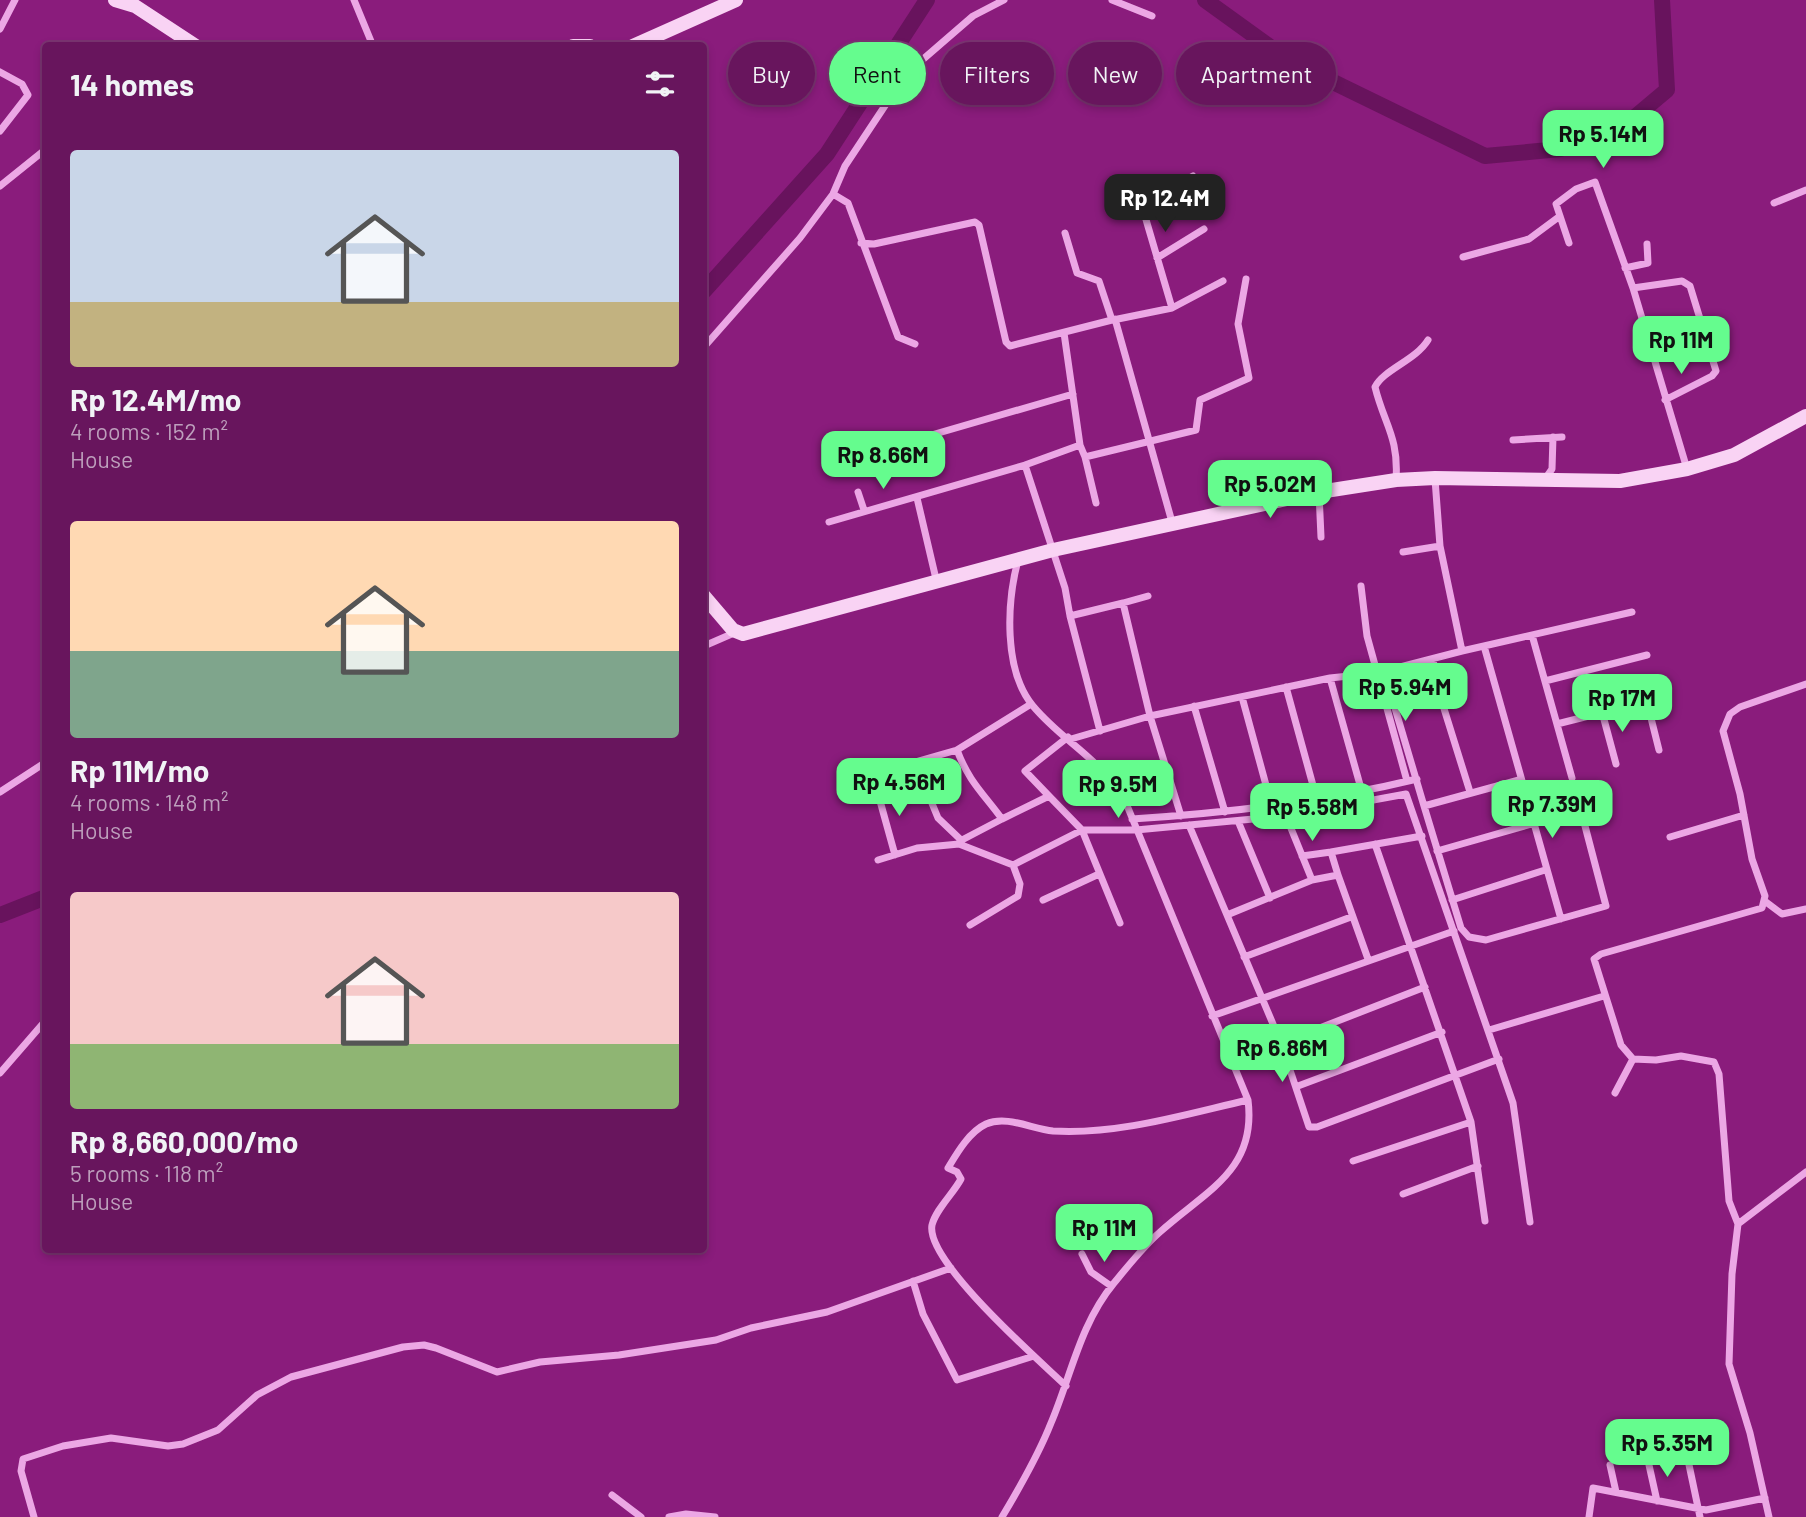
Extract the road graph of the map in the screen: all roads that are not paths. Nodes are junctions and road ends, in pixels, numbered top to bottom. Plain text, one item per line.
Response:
1 (15, 0) edge
2 (115, 0) edge
3 (354, 0) edge
4 (736, 0) edge
5 (1004, 0) edge
6 (1112, 0) edge
7 (136, 3) edge
8 (1152, 16) dead end
9 (0, 29) edge
10 (190, 42) edge
11 (371, 42) edge
12 (642, 42) edge
13 (0, 72) edge
14 (0, 131) edge
15 (42, 152) edge
16 (1194, 176) dead end
17 (0, 186) edge
18 (1806, 190) edge
19 (833, 194) junction
20 (1774, 203) dead end
21 (1560, 216) junction
22 (1204, 229) dead end
23 (1065, 233) dead end
24 (861, 243) junction
25 (1569, 243) dead end
26 (1647, 244) dead end
27 (1463, 257) dead end
28 (1157, 258) junction
29 (1625, 268) junction
30 (1246, 279) dead end
31 (1223, 281) dead end
32 (1633, 288) junction
33 (1172, 307) junction
34 (1114, 320) junction
35 (1065, 333) junction
36 (1429, 340) dead end
37 (707, 344) edge
38 (915, 344) dead end
39 (1073, 394) junction
40 (1665, 400) junction
41 (1806, 416) edge
42 (1553, 437) junction
43 (1562, 437) dead end
44 (1513, 440) dead end
45 (904, 443) dead end
46 (1151, 443) junction
47 (1080, 445) junction
48 (1085, 457) junction
49 (1025, 465) junction
50 (1687, 469) junction
51 (1435, 478) junction
52 (1396, 480) junction
53 (1545, 480) junction
54 (858, 492) dead end
55 (1319, 492) junction
56 (917, 498) junction
57 (1096, 503) dead end
58 (864, 510) junction
59 (829, 522) dead end
60 (1172, 523) junction
61 (1321, 537) dead end
62 (1440, 546) junction
63 (1053, 551) junction
64 (1403, 552) dead end
65 (1018, 559) junction
66 (936, 579) junction
67 (1361, 586) dead end
68 (1148, 596) dead end
69 (707, 599) edge
70 (1123, 603) junction
71 (1632, 611) dead end
72 (1070, 616) junction
73 (735, 632) junction
74 (1532, 635) junction
75 (707, 645) edge
76 (1484, 646) junction
77 (1462, 651) junction
78 (1647, 655) dead end
79 (1433, 660) junction
80 (1380, 672) junction
81 (1331, 678) junction
82 (1545, 681) junction
83 (1806, 684) edge
84 (1286, 687) junction
85 (1242, 697) junction
86 (1031, 704) junction
87 (1194, 706) junction
88 (1601, 712) junction
89 (1150, 716) junction
90 (1557, 724) junction
91 (1100, 731) junction
92 (1069, 738) junction
93 (957, 750) junction
94 (1659, 750) dead end
95 (915, 762) junction
96 (1616, 764) dead end
97 (42, 765) edge
98 (1417, 779) junction
99 (1519, 780) junction
100 (1407, 781) junction
101 (0, 792) edge
102 (1362, 792) junction
103 (1470, 792) junction
104 (1049, 796) junction
105 (1317, 800) junction
106 (1424, 806) junction
107 (1272, 807) junction
108 (1581, 810) junction
109 (1225, 812) junction
110 (1744, 815) junction
111 (1181, 816) junction
112 (1286, 816) junction
113 (1132, 818) junction
114 (1002, 819) junction
115 (1238, 821) junction
116 (1532, 824) junction
117 (1189, 825) junction
118 (1082, 830) junction
119 (1136, 830) junction
120 (1422, 836) junction
121 (1670, 837) dead end
122 (960, 841) junction
123 (1375, 844) junction
124 (1437, 851) junction
125 (1331, 852) junction
126 (895, 855) junction
127 (1302, 856) junction
128 (878, 860) dead end
129 (1013, 865) junction
130 (1545, 870) junction
131 (1099, 874) junction
132 (1338, 875) junction
133 (1312, 880) junction
134 (1270, 898) junction
135 (1043, 900) dead end
136 (1452, 900) junction
137 (1766, 902) junction
138 (1806, 909) edge
139 (1227, 915) junction
140 (1351, 917) junction
141 (1561, 919) junction
142 (1120, 923) dead end
143 (970, 925) dead end
144 (1454, 931) junction
145 (1412, 945) junction
146 (1244, 957) junction
147 (1368, 959) junction
148 (1425, 988) junction
149 (1604, 996) junction
150 (1262, 998) junction
151 (1212, 1016) junction
152 (42, 1025) edge
153 (1489, 1030) junction
154 (1442, 1032) junction
155 (1281, 1042) junction
156 (1499, 1059) junction
157 (1633, 1059) junction
158 (0, 1073) edge
159 (1457, 1075) junction
160 (1298, 1086) junction
161 (1615, 1093) dead end
162 (1248, 1100) junction
163 (1471, 1122) junction
164 (1353, 1161) dead end
165 (1478, 1166) junction
166 (1806, 1172) edge
167 (1403, 1194) dead end
168 (1485, 1221) dead end
169 (1530, 1222) dead end
170 (1738, 1224) junction
171 (1082, 1254) dead end
172 (951, 1268) junction
173 (913, 1281) junction
174 (1111, 1286) junction
175 (1034, 1356) junction
176 (1066, 1386) junction
177 (1688, 1460) dead end
178 (1610, 1465) dead end
179 (1649, 1465) dead end
180 (1616, 1492) junction
181 (612, 1495) dead end
182 (1765, 1498) junction
183 (1657, 1500) junction
184 (1699, 1513) edge
185 (34, 1517) edge
186 (641, 1517) edge
187 (669, 1517) edge
188 (715, 1517) edge
189 (1002, 1517) edge
190 (1589, 1517) edge
191 (1769, 1517) edge

1 - 9 street
2 - 7 street
3 - 11 street
4 - 12 street
5 - 19 street
6 - 8 street
7 - 10 street
13 - 14 street
15 - 17 street
16 - 28 street
18 - 20 street
19 - 24 street
19 - 37 street
21 - 25 street
21 - 27 street
21 - 29 street
22 - 28 street
23 - 34 street
24 - 35 street
24 - 38 street
26 - 29 street
28 - 33 street
29 - 32 street
30 - 46 street
31 - 33 street
32 - 40 street
32 - 40 street
33 - 34 street
34 - 35 street
34 - 46 street
35 - 39 street
36 - 52 street
39 - 45 street
39 - 47 street
40 - 50 street
41 - 50 street
42 - 43 street
42 - 44 street
42 - 53 street
46 - 48 street
46 - 60 street
47 - 48 street
47 - 49 street
48 - 57 street
49 - 56 street
49 - 63 street
50 - 53 street
51 - 52 street
51 - 53 street
51 - 62 street
52 - 55 street
54 - 58 street
55 - 60 street
55 - 61 street
56 - 58 street
56 - 66 street
58 - 59 street
60 - 63 street
62 - 64 street
62 - 77 street
63 - 65 street
63 - 72 street
65 - 66 street
65 - 86 street
66 - 73 street
67 - 80 street
68 - 70 street
69 - 73 street
70 - 72 street
70 - 89 street
71 - 74 street
72 - 91 street
73 - 75 street
74 - 76 street
74 - 82 street
76 - 77 street
76 - 99 street
77 - 79 street
78 - 82 street
79 - 80 street
79 - 103 street
80 - 81 street
80 - 98 street
80 - 100 street
81 - 84 street
81 - 102 street
82 - 90 street
83 - 110 street
84 - 85 street
84 - 105 street
85 - 87 street
85 - 107 street
86 - 92 street
86 - 93 street
87 - 89 street
87 - 109 street
88 - 90 street
88 - 94 street
88 - 96 street
89 - 91 street
89 - 111 street
90 - 108 street
91 - 92 street
92 - 104 street
92 - 113 street
93 - 95 street
93 - 114 street
95 - 122 street
95 - 126 street
97 - 101 street
98 - 100 street
98 - 106 street
99 - 103 street
99 - 116 street
100 - 102 street
102 - 105 street
103 - 106 street
104 - 114 street
104 - 118 street
105 - 107 street
106 - 124 street
107 - 109 street
108 - 116 street
108 - 141 street
109 - 111 street
110 - 121 street
110 - 137 street
111 - 113 street
112 - 115 street
112 - 120 street
112 - 127 street
113 - 119 street
114 - 122 street
115 - 117 street
115 - 134 street
116 - 124 street
116 - 130 street
117 - 119 street
117 - 139 street
118 - 119 street
118 - 129 street
118 - 131 street
119 - 151 street
120 - 123 street
120 - 144 street
122 - 126 street
122 - 129 street
123 - 125 street
123 - 145 street
124 - 136 street
125 - 127 street
125 - 132 street
126 - 128 street
127 - 133 street
129 - 143 street
130 - 136 street
130 - 141 street
131 - 135 street
131 - 142 street
132 - 133 street
132 - 140 street
133 - 134 street
134 - 139 street
136 - 141 street
137 - 138 street
137 - 149 street
139 - 146 street
140 - 146 street
140 - 147 street
144 - 145 street
144 - 153 street
145 - 147 street
145 - 148 street
146 - 150 street
147 - 150 street
148 - 154 street
148 - 155 street
149 - 153 street
149 - 157 street
150 - 151 street
150 - 155 street
151 - 162 street
152 - 158 street
153 - 156 street
154 - 159 street
154 - 160 street
155 - 160 street
156 - 159 street
156 - 169 street
157 - 161 street
157 - 170 street
159 - 160 street
159 - 163 street
162 - 172 street
162 - 174 street
163 - 164 street
163 - 165 street
165 - 167 street
165 - 168 street
166 - 170 street
170 - 182 street
171 - 174 street
172 - 173 street
172 - 175 street
173 - 175 street
173 - 185 street
174 - 176 street
175 - 176 street
176 - 189 street
177 - 184 street
178 - 180 street
179 - 183 street
180 - 183 street
180 - 190 street
181 - 186 street
182 - 184 street
182 - 191 street
183 - 184 street
187 - 188 street

